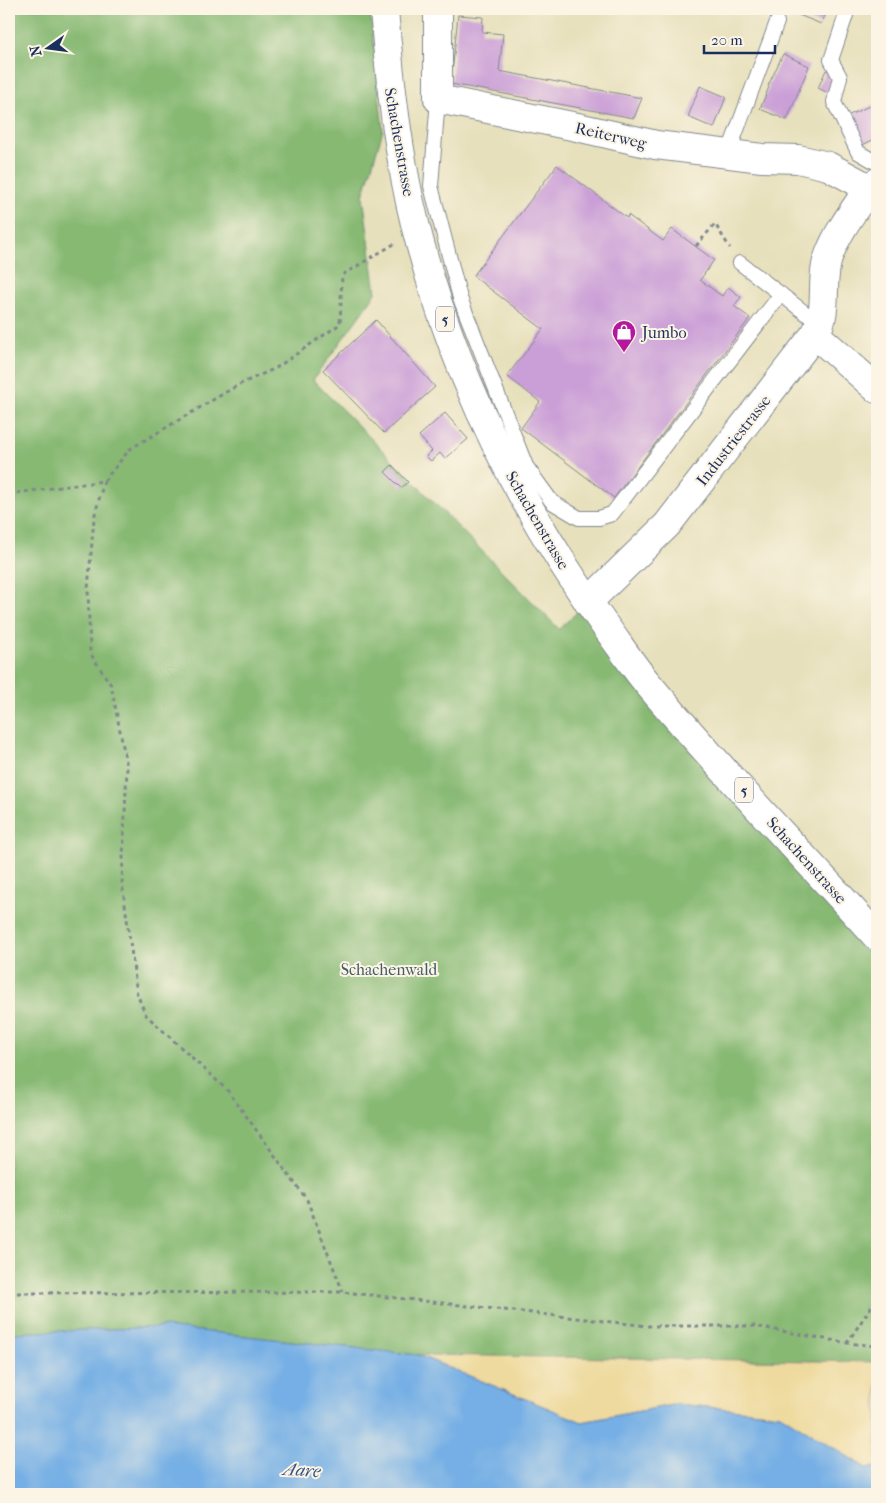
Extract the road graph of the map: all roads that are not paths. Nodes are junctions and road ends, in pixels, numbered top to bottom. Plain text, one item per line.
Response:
1 (384, 9) edge
2 (438, 9) edge
3 (848, 9) edge
4 (776, 22) dead end
5 (438, 99) junction
6 (728, 154) junction
7 (877, 163) edge
8 (873, 185) edge
9 (740, 263) road end
10 (781, 294) junction
11 (818, 329) junction
12 (877, 389) edge
13 (588, 602) junction
14 (877, 937) edge

1 - 13 street, Schachenstrasse / 5
2 - 5 street
3 - 7 lane
4 - 6 lane
5 - 6 street, Reiterweg
5 - 10 lane
6 - 8 street, Reiterweg
8 - 11 street
9 - 10 lane
10 - 11 lane
11 - 12 street
11 - 13 street, Industriestrasse
13 - 14 street, Schachenstrasse / 5

